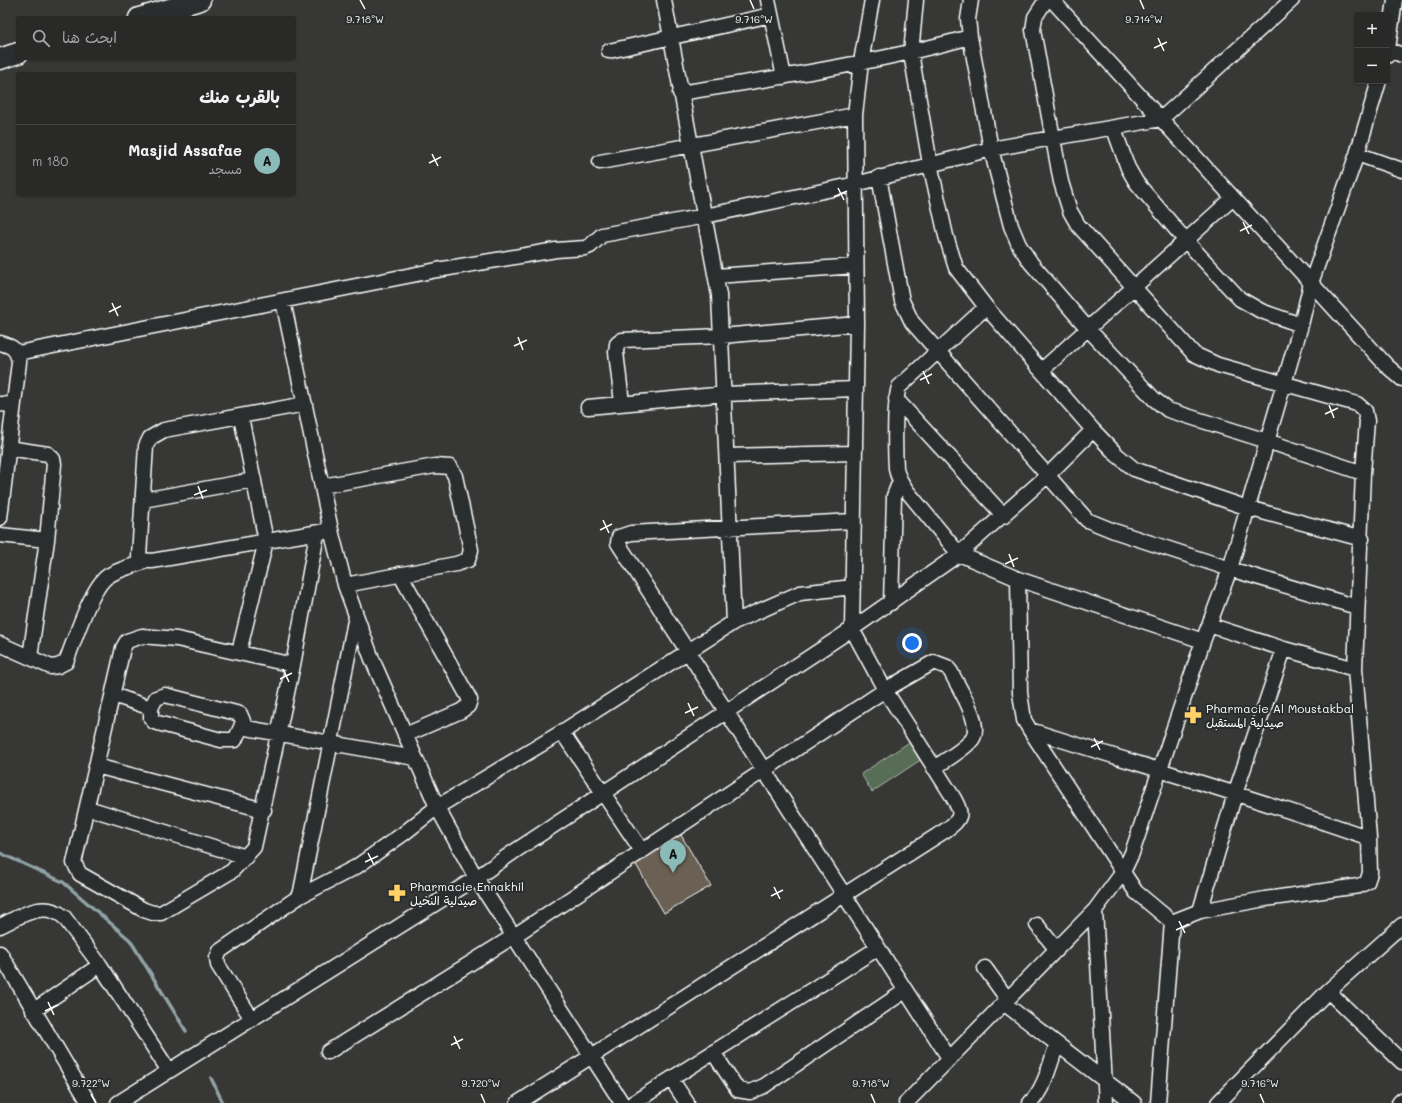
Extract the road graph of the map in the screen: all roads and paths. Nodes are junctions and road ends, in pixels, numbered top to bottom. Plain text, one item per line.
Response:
1 (200, 0) edge
2 (664, 0) edge
3 (768, 0) edge
4 (872, 0) edge
5 (916, 0) edge
6 (970, 0) edge
7 (1046, 0) edge
8 (1052, 0) edge
9 (1292, 0) edge
10 (1395, 0) edge
11 (771, 15) junction
12 (146, 16) edge
13 (970, 37) junction
14 (671, 38) junction
15 (1389, 48) edge
16 (609, 51) dead end
17 (912, 53) junction
18 (1390, 53) edge
19 (16, 55) edge
20 (1402, 55) edge
21 (0, 59) edge
22 (861, 62) junction
23 (784, 77) junction
24 (1378, 84) edge
25 (680, 93) junction
26 (855, 115) junction
27 (1160, 119) junction
28 (1114, 129) junction
29 (1053, 138) junction
30 (691, 146) junction
31 (991, 149) junction
32 (1357, 154) junction
33 (600, 162) dead end
34 (930, 164) junction
35 (1402, 170) edge
36 (879, 177) junction
37 (856, 184) junction
38 (1233, 198) junction
39 (705, 216) junction
40 (1186, 241) junction
41 (856, 266) junction
42 (716, 276) junction
43 (1311, 283) junction
44 (1134, 288) junction
45 (282, 301) junction
46 (986, 307) junction
47 (857, 324) junction
48 (1301, 325) junction
49 (1089, 330) junction
50 (722, 336) junction
51 (0, 343) edge
52 (937, 352) junction
53 (18, 353) junction
54 (1042, 370) junction
55 (1402, 379) edge
56 (1283, 384) junction
57 (855, 389) junction
58 (725, 394) junction
59 (896, 399) junction
60 (622, 403) junction
61 (7, 404) edge
62 (305, 404) junction
63 (588, 407) dead end
64 (241, 416) junction
65 (1093, 430) junction
66 (1267, 441) junction
67 (8, 448) junction
68 (854, 453) junction
69 (727, 456) junction
70 (1363, 473) junction
71 (1048, 476) junction
72 (254, 480) junction
73 (900, 481) junction
74 (322, 486) junction
75 (143, 500) junction
76 (1248, 508) junction
77 (1004, 516) junction
78 (0, 518) edge
79 (853, 521) junction
80 (731, 527) junction
81 (331, 530) junction
82 (317, 534) junction
83 (0, 535) edge
84 (1362, 539) junction
85 (48, 540) junction
86 (266, 541) junction
87 (959, 554) junction
88 (146, 561) junction
89 (1230, 570) junction
90 (400, 574) junction
91 (1018, 579) junction
92 (346, 585) junction
93 (853, 587) junction
94 (891, 603) junction
95 (1358, 607) junction
96 (356, 616) junction
97 (734, 622) junction
98 (1209, 625) junction
99 (852, 629) junction
100 (1203, 641) junction
101 (0, 644) edge
102 (1284, 649) junction
103 (686, 651) junction
104 (239, 652) junction
105 (30, 657) junction
106 (293, 665) junction
107 (1356, 669) junction
108 (885, 690) junction
109 (112, 695) junction
110 (151, 708) junction
111 (726, 712) junction
112 (241, 727) junction
113 (1030, 730) junction
114 (562, 732) junction
115 (280, 734) junction
116 (404, 734) junction
117 (332, 742) junction
118 (415, 758) junction
119 (96, 766) junction
120 (934, 768) junction
121 (763, 769) junction
122 (1159, 772) junction
123 (602, 793) junction
124 (1235, 794) junction
125 (437, 807) junction
126 (88, 808) junction
127 (264, 810) junction
128 (1369, 838) junction
129 (642, 851) junction
130 (246, 857) junction
131 (1122, 872) junction
132 (476, 878) junction
133 (300, 896) junction
134 (844, 896) junction
135 (1095, 910) junction
136 (1200, 911) junction
137 (1172, 922) junction
138 (1037, 925) dead end
139 (1402, 925) edge
140 (0, 926) edge
141 (514, 936) junction
142 (878, 948) junction
143 (1057, 950) junction
144 (0, 953) edge
145 (100, 965) junction
146 (985, 968) dead end
147 (905, 991) junction
148 (1328, 991) junction
149 (1007, 1002) junction
150 (33, 1011) junction
151 (252, 1019) junction
152 (1057, 1044) junction
153 (328, 1052) dead end
154 (713, 1052) junction
155 (592, 1055) junction
156 (949, 1058) junction
157 (1402, 1062) edge
158 (169, 1071) junction
159 (671, 1079) junction
160 (1105, 1080) junction
161 (1402, 1100) edge
162 (89, 1103) edge
163 (118, 1103) edge
164 (518, 1103) edge
165 (622, 1103) edge
166 (633, 1103) edge
167 (687, 1103) edge
168 (906, 1103) edge
169 (1030, 1103) edge
170 (1106, 1103) edge
171 (1134, 1103) edge
172 (1158, 1103) edge
173 (1218, 1103) edge
174 (1399, 1103) edge

1 - 12 street
2 - 14 street
3 - 11 street
4 - 22 street
5 - 17 street
6 - 13 street
7 - 29 street
8 - 27 street
9 - 27 street
10 - 15 street
11 - 14 street
11 - 23 street
13 - 17 street
13 - 31 street
14 - 16 street
14 - 25 street
17 - 22 street
17 - 34 street
18 - 20 street
19 - 21 street
22 - 23 street
22 - 26 street
23 - 25 street
24 - 32 street
25 - 30 street
26 - 30 street
26 - 37 street
27 - 28 street
27 - 38 street
28 - 29 street
28 - 40 street
29 - 31 street
29 - 44 street
30 - 33 street
30 - 39 street
31 - 34 street
31 - 49 street
32 - 35 street
32 - 43 street
34 - 36 street
34 - 46 street
36 - 37 street
36 - 52 street
37 - 39 street
37 - 41 street
38 - 40 street
38 - 43 street
39 - 42 street
39 - 45 street
40 - 44 street
40 - 48 street
41 - 42 street
41 - 47 street
42 - 50 street
43 - 48 street
43 - 55 street
44 - 49 street
44 - 56 street
45 - 53 street
45 - 62 street
46 - 52 street
46 - 54 street
47 - 50 street
47 - 57 street
48 - 56 street
49 - 54 street
49 - 66 street
50 - 58 street
50 - 60 street
51 - 53 street
52 - 59 street
52 - 71 street
53 - 61 street
54 - 65 street
56 - 66 street
56 - 70 street
57 - 58 street
57 - 68 street
58 - 60 street
58 - 69 street
59 - 73 street
59 - 77 street
60 - 63 street
61 - 67 street
62 - 64 street
62 - 74 street
64 - 72 street
64 - 75 street
65 - 71 street
65 - 76 street
66 - 70 street
66 - 76 street
67 - 78 street
67 - 85 street
68 - 69 street
68 - 79 street
69 - 80 street
70 - 84 street
71 - 77 street
71 - 89 street
72 - 75 street
72 - 86 street
73 - 87 street
73 - 94 street
74 - 81 street
74 - 90 street
75 - 88 street
76 - 84 street
76 - 89 street
77 - 87 street
79 - 80 street
79 - 93 street
80 - 97 street
80 - 103 street
81 - 82 street
81 - 92 street
82 - 86 street
82 - 106 street
83 - 85 street
84 - 95 street
85 - 105 street
86 - 88 street
86 - 104 street
87 - 91 street
87 - 94 street
88 - 105 street
89 - 95 street
89 - 98 street
90 - 92 street
90 - 116 street
91 - 100 street
91 - 113 street
92 - 96 street
93 - 97 street
93 - 99 street
94 - 99 street
95 - 107 street
96 - 116 street
96 - 117 street
97 - 103 street
98 - 100 street
98 - 102 street
99 - 108 street
99 - 111 street
100 - 122 street
101 - 105 street
102 - 107 street
102 - 124 street
103 - 111 street
103 - 114 street
104 - 106 street
104 - 109 street
106 - 115 street
107 - 128 street
108 - 120 street
108 - 120 street
108 - 121 street
109 - 110 street
109 - 119 street
110 - 112 street
110 - 112 street
111 - 121 street
111 - 123 street
112 - 115 street
113 - 122 street
113 - 131 street
114 - 123 street
114 - 125 street
115 - 117 street
115 - 127 street
116 - 118 street
117 - 118 street
117 - 133 street
118 - 125 street
119 - 126 street
119 - 127 street
120 - 134 street
121 - 129 street
121 - 134 street
122 - 124 street
122 - 131 street
123 - 129 street
123 - 132 street
124 - 128 street
124 - 136 street
125 - 132 street
125 - 133 street
126 - 130 street
126 - 130 street
127 - 130 street
128 - 136 street
129 - 141 street
131 - 135 street
131 - 137 street
132 - 141 street
132 - 151 street
133 - 151 street
134 - 142 street
134 - 155 street
135 - 143 street
135 - 160 street
136 - 137 street
137 - 172 street
138 - 143 street
139 - 148 street
140 - 145 street
141 - 153 street
141 - 155 street
142 - 147 street
142 - 154 street
143 - 149 street
144 - 150 street
145 - 150 street
145 - 158 street
146 - 149 street
147 - 154 street
147 - 156 street
148 - 157 street
148 - 173 street
149 - 152 street
149 - 156 street
150 - 162 street
151 - 158 street
152 - 160 street
152 - 169 street
154 - 159 street
155 - 164 street
155 - 165 street
156 - 168 street
158 - 163 street
159 - 166 street
159 - 167 street
160 - 170 street
160 - 171 street
161 - 174 street

